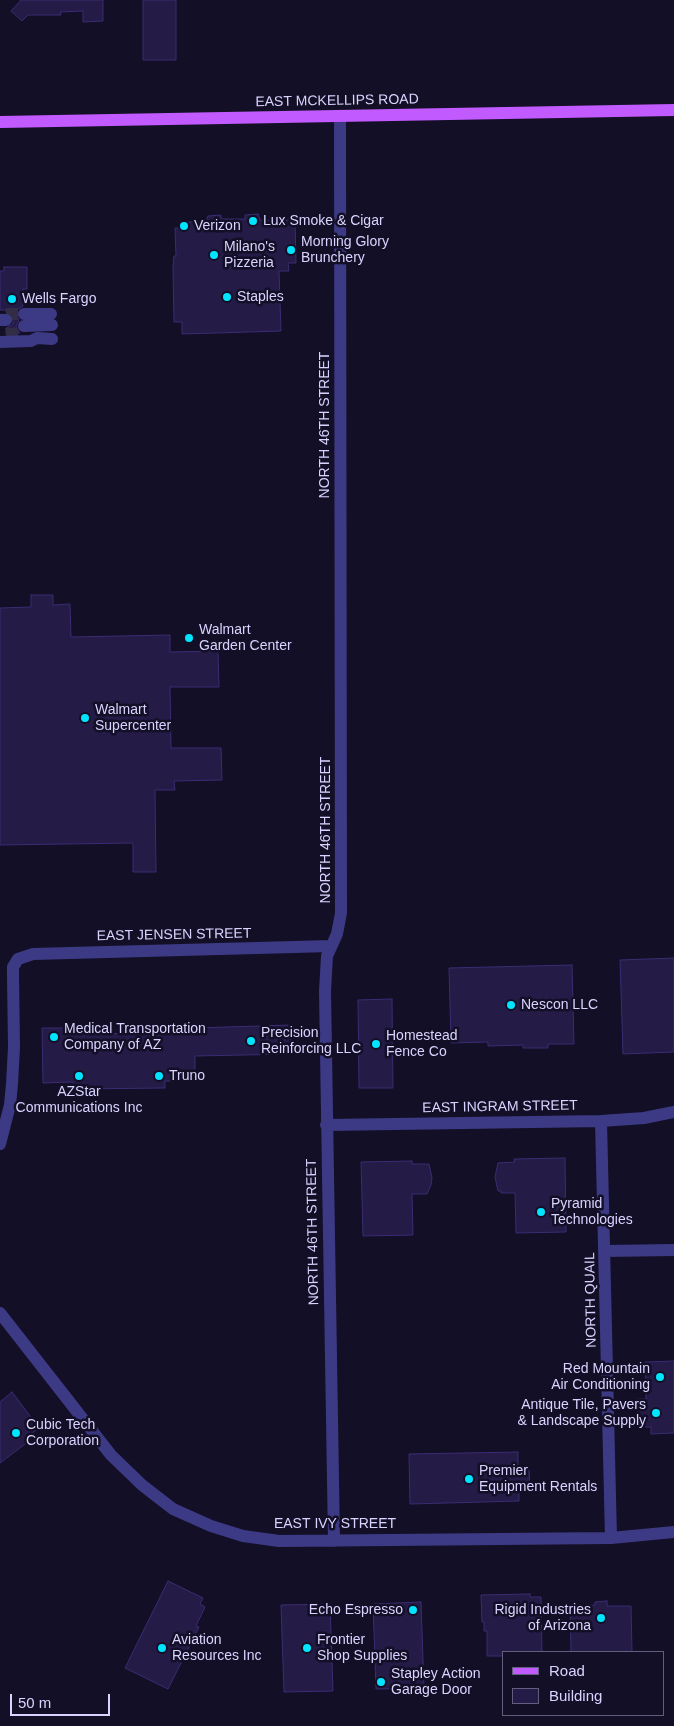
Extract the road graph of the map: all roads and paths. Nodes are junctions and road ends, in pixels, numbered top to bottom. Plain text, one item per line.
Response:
1 (674, 110) edge
2 (340, 116) junction
3 (0, 122) edge
4 (3, 326) edge
5 (52, 326) junction
6 (331, 946) junction
7 (674, 1112) edge
8 (601, 1121) junction
9 (326, 1125) junction
10 (0, 1144) edge
11 (674, 1250) edge
12 (604, 1251) junction
13 (0, 1313) edge
14 (674, 1532) edge
15 (611, 1538) junction
16 (334, 1541) junction

1 - 2 main road, EAST MCKELLIPS ROAD
2 - 3 main road, EAST MCKELLIPS ROAD
2 - 6 street, NORTH 46TH STREET
4 - 5 street
5 - 5 street
6 - 9 street, NORTH 46TH STREET
6 - 10 street, EAST JENSEN STREET
7 - 8 street, EAST INGRAM STREET
8 - 9 street, EAST INGRAM STREET
8 - 12 street, NORTH QUAIL
9 - 16 street, NORTH 46TH STREET
11 - 12 street
12 - 15 street, NORTH QUAIL
13 - 16 street, EAST IVY STREET
14 - 15 street, EAST IVY STREET
15 - 16 street, EAST IVY STREET

